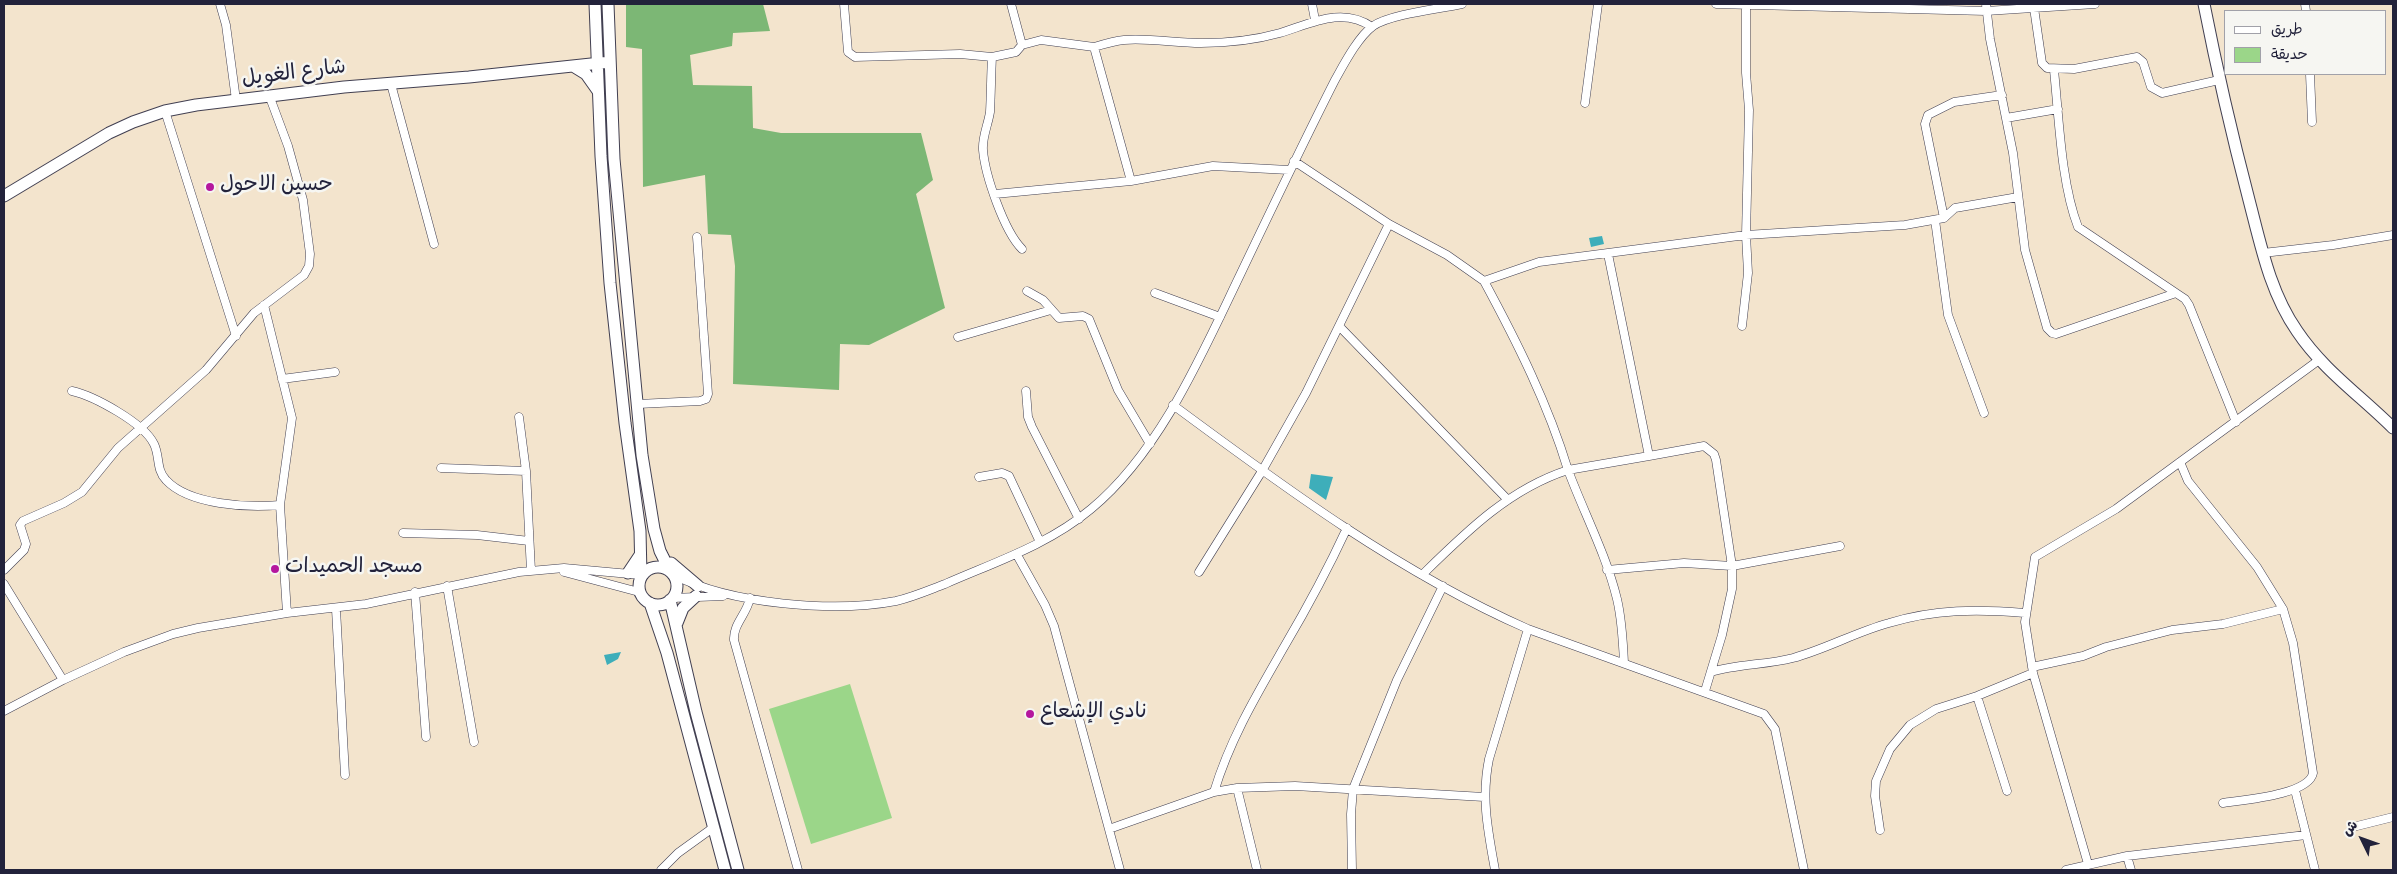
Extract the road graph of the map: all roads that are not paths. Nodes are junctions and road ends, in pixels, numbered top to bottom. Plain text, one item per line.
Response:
1 (220, 4) edge
2 (595, 4) edge
3 (608, 4) edge
4 (844, 4) edge
5 (1011, 4) edge
6 (1312, 4) edge
7 (1416, 4) edge
8 (1462, 4) edge
9 (1598, 4) edge
10 (1716, 4) edge
11 (1746, 4) edge
12 (2095, 4) edge
13 (2204, 4) edge
14 (2059, 5) edge
15 (1986, 8) edge
16 (2034, 8) junction
17 (1417, 13) junction
18 (1316, 20) junction
19 (1372, 27) junction
20 (597, 44) junction
21 (1022, 45) junction
22 (1094, 47) junction
23 (992, 57) junction
24 (610, 62) junction
25 (598, 63) junction
26 (574, 66) junction
27 (2054, 70) junction
28 (2310, 75) edge
29 (2219, 80) junction
30 (391, 84) junction
31 (599, 93) junction
32 (2002, 95) junction
33 (269, 96) junction
34 (236, 100) junction
35 (1585, 103) dead end
36 (2058, 109) junction
37 (165, 111) junction
38 (2006, 118) junction
39 (2312, 122) dead end
40 (1294, 161) junction
41 (1290, 170) junction
42 (1131, 181) junction
43 (995, 194) junction
44 (4, 196) edge
45 (2018, 197) junction
46 (1944, 218) junction
47 (1934, 220) junction
48 (1389, 224) junction
49 (1746, 235) junction
50 (2393, 235) edge
51 (697, 237) dead end
52 (434, 244) dead end
53 (1022, 250) dead end
54 (2263, 253) junction
55 (1608, 254) junction
56 (1484, 281) junction
57 (1027, 291) dead end
58 (1155, 293) dead end
59 (2176, 293) junction
60 (264, 305) junction
61 (1051, 310) junction
62 (1220, 317) junction
63 (1339, 326) junction
64 (1742, 326) dead end
65 (236, 336) junction
66 (958, 337) dead end
67 (2320, 360) junction
68 (335, 372) dead end
69 (282, 379) junction
70 (1026, 391) dead end
71 (72, 392) dead end
72 (638, 404) junction
73 (1174, 405) junction
74 (1984, 412) dead end
75 (519, 417) dead end
76 (2236, 422) junction
77 (139, 428) junction
78 (2393, 428) edge
79 (1150, 444) junction
80 (1649, 456) junction
81 (2180, 462) junction
82 (441, 468) dead end
83 (1568, 470) junction
84 (526, 471) junction
85 (1262, 471) junction
86 (979, 477) dead end
87 (1508, 500) junction
88 (280, 505) junction
89 (1078, 519) junction
90 (1348, 528) junction
91 (403, 533) dead end
92 (529, 541) junction
93 (1040, 542) junction
94 (1840, 546) dead end
95 (660, 551) junction
96 (642, 552) junction
97 (1017, 555) junction
98 (1732, 566) junction
99 (4, 570) edge
100 (552, 570) junction
101 (1607, 570) junction
102 (531, 571) junction
103 (1199, 572) dead end
104 (628, 573) junction
105 (672, 573) junction
106 (641, 575) junction
107 (1422, 575) junction
108 (4, 584) edge
109 (447, 586) junction
110 (1443, 586) junction
111 (697, 591) junction
112 (415, 592) junction
113 (639, 592) junction
114 (750, 598) junction
115 (671, 599) junction
116 (650, 603) junction
117 (336, 609) junction
118 (2283, 609) junction
119 (287, 613) junction
120 (2025, 613) junction
121 (676, 622) junction
122 (1528, 629) junction
123 (1624, 663) junction
124 (2033, 670) junction
125 (1711, 672) junction
126 (63, 680) junction
127 (1705, 691) junction
128 (1977, 696) junction
129 (4, 711) edge
130 (426, 737) dead end
131 (474, 742) dead end
132 (345, 775) dead end
133 (1237, 788) junction
134 (1353, 789) junction
135 (2295, 790) junction
136 (2007, 791) dead end
137 (1214, 792) junction
138 (1484, 797) junction
139 (2223, 803) dead end
140 (2393, 817) edge
141 (2357, 826) dead end
142 (714, 827) junction
143 (1109, 829) junction
144 (1880, 830) dead end
145 (2306, 835) junction
146 (2127, 856) junction
147 (2088, 864) junction
148 (661, 870) edge
149 (725, 870) edge
150 (738, 870) edge
151 (798, 870) edge
152 (1120, 870) edge
153 (1257, 870) edge
154 (1352, 870) edge
155 (1495, 870) edge
156 (1804, 870) edge
157 (2066, 870) edge
158 (2131, 870) edge
159 (2315, 870) edge

1 - 34 street
2 - 20 street
3 - 24 street
4 - 23 street
5 - 21 street
6 - 18 street
7 - 17 street
8 - 17 street
9 - 35 street
10 - 11 street
11 - 15 street
11 - 49 street
12 - 14 street
13 - 29 street
14 - 16 street
15 - 16 street
15 - 32 street
16 - 27 street
17 - 19 street
18 - 19 street
18 - 22 street
19 - 40 street
20 - 25 street
20 - 26 street
21 - 22 street
21 - 23 street
22 - 42 street
23 - 43 street
24 - 25 street, شارع الغويل
24 - 72 street
25 - 26 street, شارع الغويل
25 - 31 street
26 - 30 street, شارع الغويل
26 - 31 street
27 - 29 street
27 - 36 street
28 - 39 street
29 - 54 street
30 - 33 street, شارع الغويل
30 - 52 street
31 - 96 street
32 - 38 street
32 - 46 street
33 - 34 street, شارع الغويل
33 - 60 street
34 - 37 street, شارع الغويل
36 - 38 street
36 - 59 street
37 - 44 street, شارع الغويل
37 - 65 street
38 - 45 street
40 - 41 street
40 - 48 street
41 - 42 street
41 - 62 street
42 - 43 street
43 - 53 street
45 - 46 street
45 - 59 street
46 - 47 street
47 - 49 street
47 - 74 street
48 - 56 street
48 - 63 street
49 - 55 street
49 - 64 street
50 - 54 street
51 - 72 street
54 - 67 street
55 - 56 street
55 - 80 street
56 - 83 street
57 - 61 street
58 - 62 street
59 - 76 street
60 - 65 street
60 - 69 street
61 - 66 street
61 - 79 street
62 - 73 street
63 - 85 street
63 - 87 street
65 - 77 street
67 - 76 street
67 - 78 street
68 - 69 street
69 - 88 street
70 - 89 street
71 - 77 street
72 - 95 street
73 - 79 street
73 - 85 street
75 - 84 street
76 - 81 street
77 - 88 street
77 - 99 street
79 - 89 street
80 - 83 street
80 - 98 street
81 - 118 street
81 - 120 street
82 - 84 street
83 - 87 street
83 - 101 street
84 - 92 street
85 - 90 street
85 - 103 street
86 - 93 street
87 - 107 street
88 - 119 street
89 - 93 street
90 - 107 street
90 - 137 street
91 - 92 street
92 - 102 street
93 - 97 street
94 - 98 street
95 - 105 street
95 - 111 street
96 - 104 street
96 - 106 street
97 - 114 street
97 - 143 street
98 - 101 street
98 - 125 street
100 - 102 street
100 - 104 street
100 - 113 street
101 - 123 street
102 - 109 street
104 - 106 street
105 - 106 street
105 - 111 street
105 - 115 street
106 - 113 street
107 - 110 street
108 - 126 street
109 - 112 street
109 - 131 street
110 - 122 street
110 - 134 street
111 - 114 street
111 - 115 street
111 - 121 street
112 - 117 street
112 - 130 street
113 - 116 street
114 - 151 street
115 - 116 street
115 - 121 street
116 - 142 street
117 - 119 street
117 - 132 street
118 - 124 street
118 - 135 street
119 - 126 street
120 - 124 street
120 - 125 street
121 - 150 street
122 - 123 street
122 - 138 street
123 - 127 street
124 - 128 street
124 - 147 street
125 - 127 street
126 - 129 street
127 - 156 street
128 - 136 street
128 - 144 street
133 - 134 street
133 - 137 street
133 - 153 street
134 - 138 street
134 - 154 street
135 - 139 street
135 - 145 street
137 - 143 street
138 - 155 street
140 - 141 street
142 - 148 street
142 - 149 street
143 - 152 street
145 - 146 street
145 - 159 street
146 - 147 street
146 - 158 street
147 - 157 street

